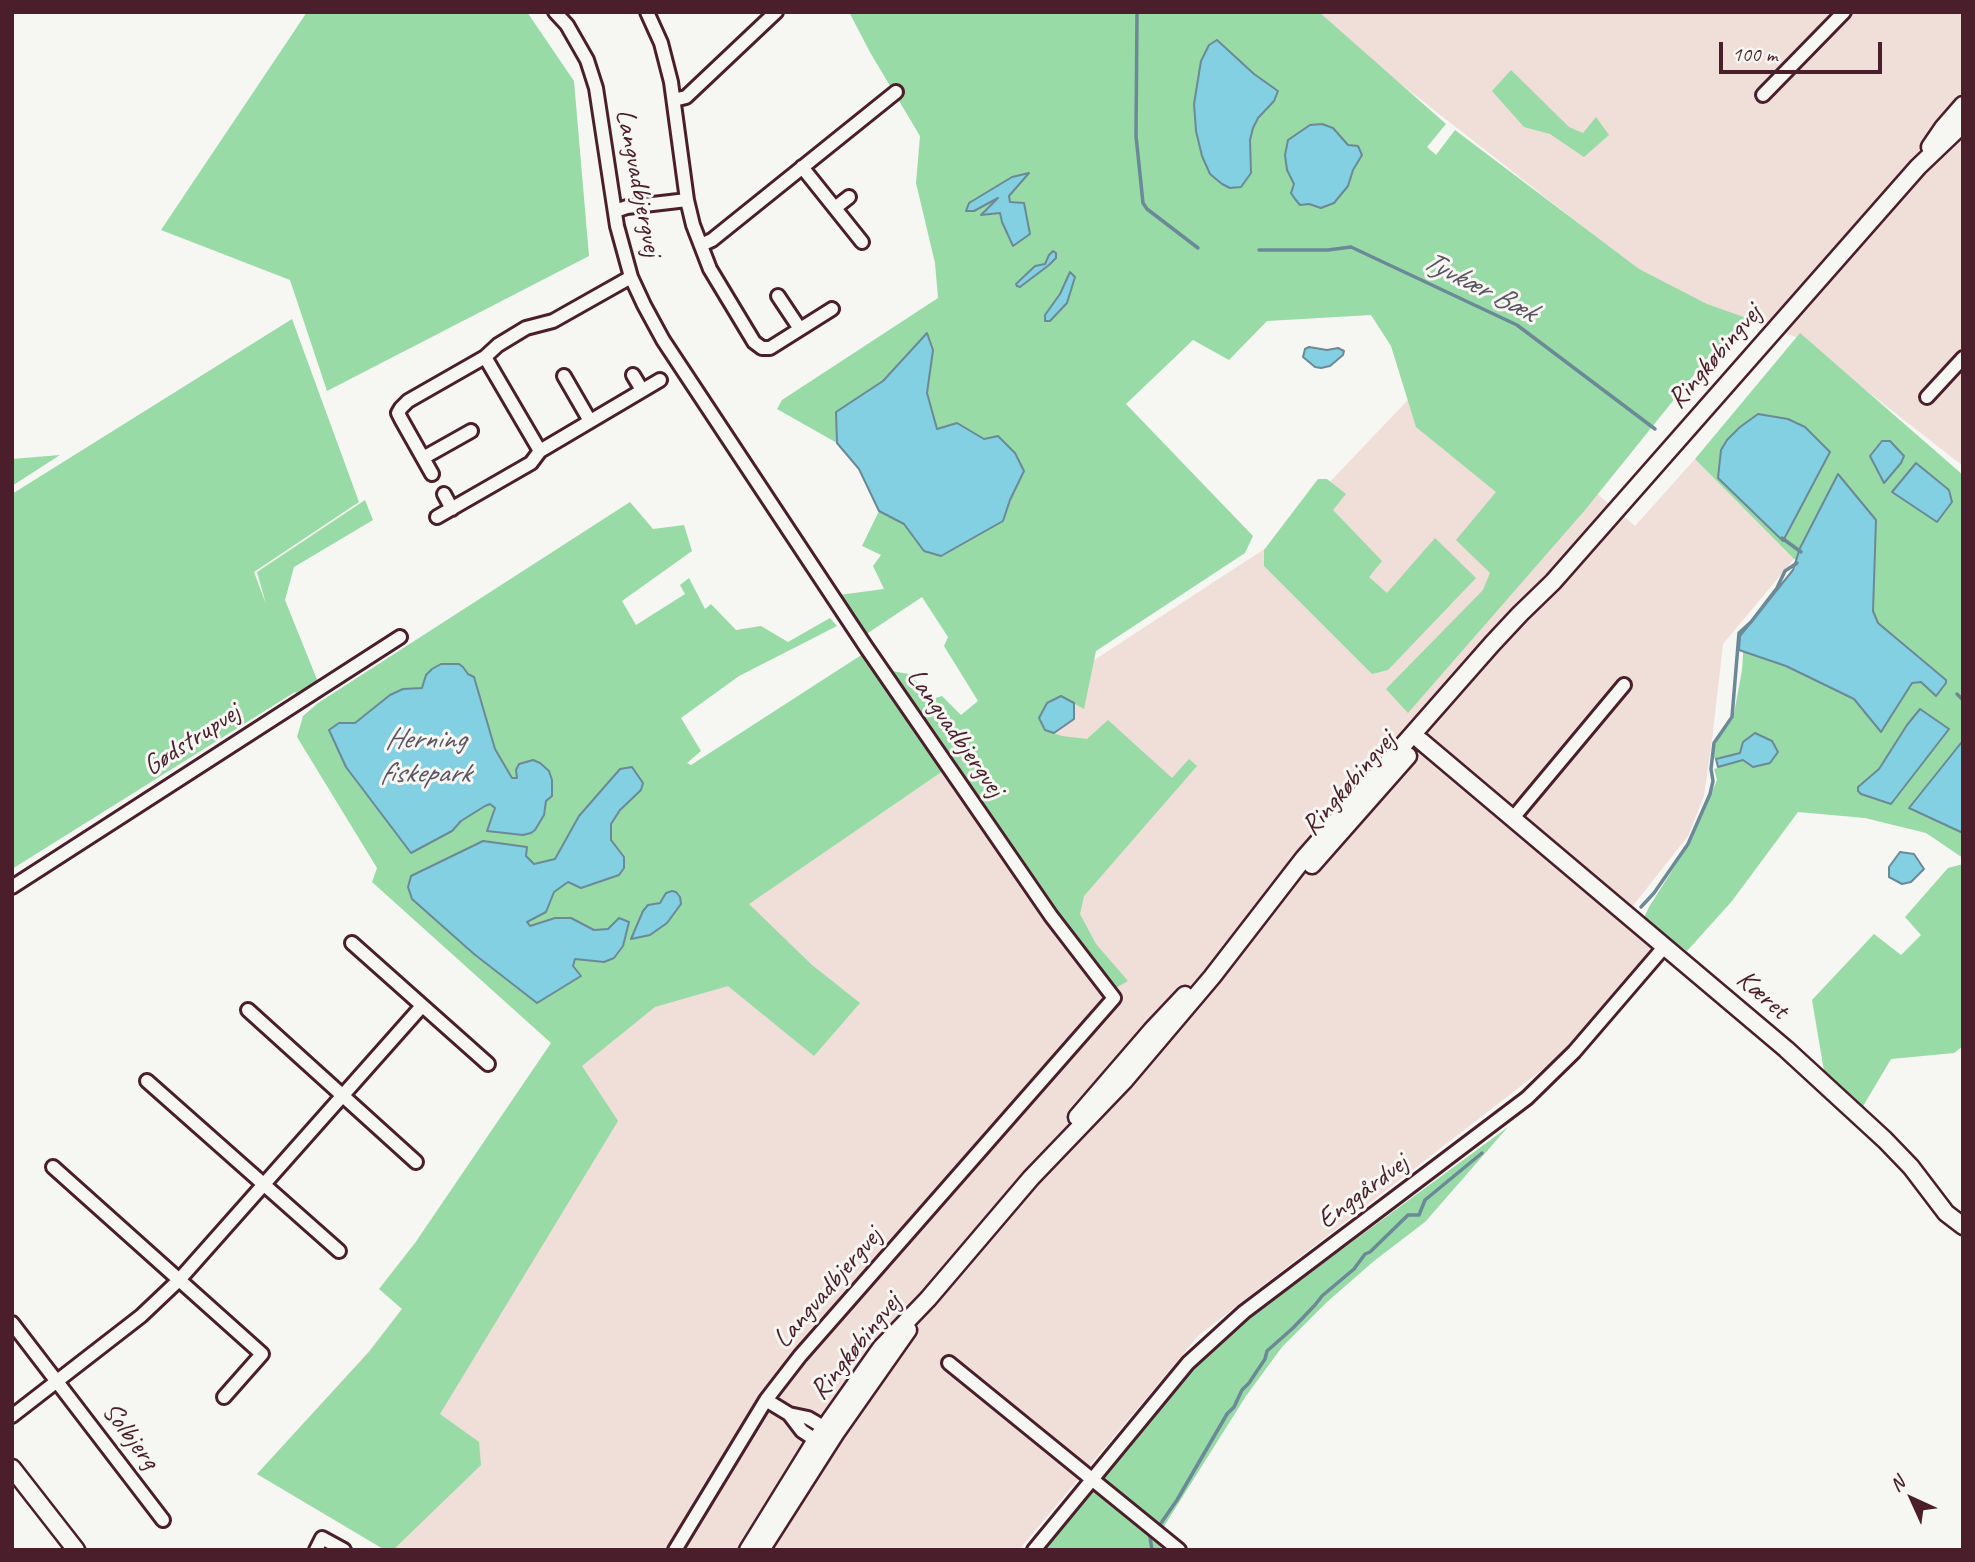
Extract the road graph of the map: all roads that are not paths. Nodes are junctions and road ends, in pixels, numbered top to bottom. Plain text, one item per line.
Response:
1 (555, 12) edge
2 (647, 12) edge
3 (1844, 12) edge
4 (773, 13) edge
5 (896, 92) dead end
6 (1763, 95) dead end
7 (674, 100) junction
8 (1963, 105) edge
9 (1963, 124) edge
10 (802, 167) junction
11 (1918, 167) junction
12 (849, 197) dead end
13 (687, 200) junction
14 (835, 208) junction
15 (615, 211) junction
16 (862, 242) dead end
17 (701, 245) junction
18 (631, 277) junction
19 (779, 296) dead end
20 (832, 309) dead end
21 (800, 329) junction
22 (485, 357) junction
23 (1963, 358) edge
24 (634, 375) dead end
25 (564, 376) dead end
26 (660, 380) dead end
27 (642, 390) junction
28 (1927, 397) dead end
29 (590, 421) junction
30 (471, 431) dead end
31 (540, 451) junction
32 (424, 458) junction
33 (432, 474) dead end
34 (444, 494) dead end
35 (452, 509) junction
36 (437, 517) dead end
37 (1553, 582) junction
38 (400, 637) dead end
39 (1624, 685) dead end
40 (1422, 741) junction
41 (1513, 818) junction
42 (12, 887) edge
43 (1258, 919) junction
44 (352, 943) dead end
45 (1665, 946) junction
46 (422, 1006) junction
47 (248, 1010) dead end
48 (488, 1064) dead end
49 (147, 1081) dead end
50 (343, 1096) junction
51 (416, 1162) dead end
52 (53, 1167) dead end
53 (264, 1185) junction
54 (1963, 1226) edge
55 (339, 1251) dead end
56 (179, 1279) junction
57 (928, 1299) junction
58 (12, 1323) edge
59 (949, 1363) dead end
60 (57, 1382) junction
61 (224, 1397) dead end
62 (766, 1400) junction
63 (12, 1416) edge
64 (823, 1434) junction
65 (12, 1468) edge
66 (1092, 1479) junction
67 (163, 1520) dead end
68 (76, 1550) edge
69 (316, 1550) edge
70 (344, 1550) edge
71 (675, 1550) edge
72 (748, 1550) edge
73 (761, 1550) edge
74 (1034, 1550) edge
75 (1179, 1550) edge

1 - 15 street, Langvadbjergvej
2 - 7 street
3 - 6 street
4 - 7 street
5 - 10 street
7 - 13 street
8 - 11 street, Ringkøbingvej
9 - 11 street, Ringkøbingvej
10 - 14 street
10 - 17 street
11 - 37 street, Ringkøbingvej
12 - 14 street
13 - 15 street
13 - 17 street
14 - 16 street
15 - 18 street, Langvadbjergvej
17 - 21 street
18 - 22 street
18 - 62 street, Langvadbjergvej
19 - 21 street
20 - 21 street
22 - 31 street
22 - 32 street
23 - 28 street
24 - 27 street
25 - 29 street
26 - 27 street
27 - 29 street
29 - 31 street
30 - 32 street
31 - 35 street
32 - 33 street
34 - 35 street
35 - 36 street
37 - 40 street, Ringkøbingvej
37 - 43 street, Ringkøbingvej
38 - 42 street, Gødstrupvej
39 - 41 street
40 - 41 street, Kæret
40 - 43 street, Ringkøbingvej
41 - 45 street, Kæret
43 - 57 street, Ringkøbingvej
44 - 46 street
45 - 54 street, Kæret
45 - 66 street, Enggårdvej
46 - 48 street
46 - 50 street
47 - 50 street
49 - 53 street
50 - 51 street
50 - 53 street
52 - 56 street
53 - 55 street
53 - 56 street
56 - 60 street
56 - 61 street
57 - 64 street, Ringkøbingvej
57 - 64 street, Ringkøbingvej
58 - 60 street, Solbjerg
59 - 66 street
60 - 63 street
60 - 67 street, Solbjerg
62 - 64 street
62 - 71 street, Langvadbjergvej
64 - 72 street
64 - 73 street
65 - 68 street
66 - 74 street, Enggårdvej
66 - 75 street
69 - 70 street

